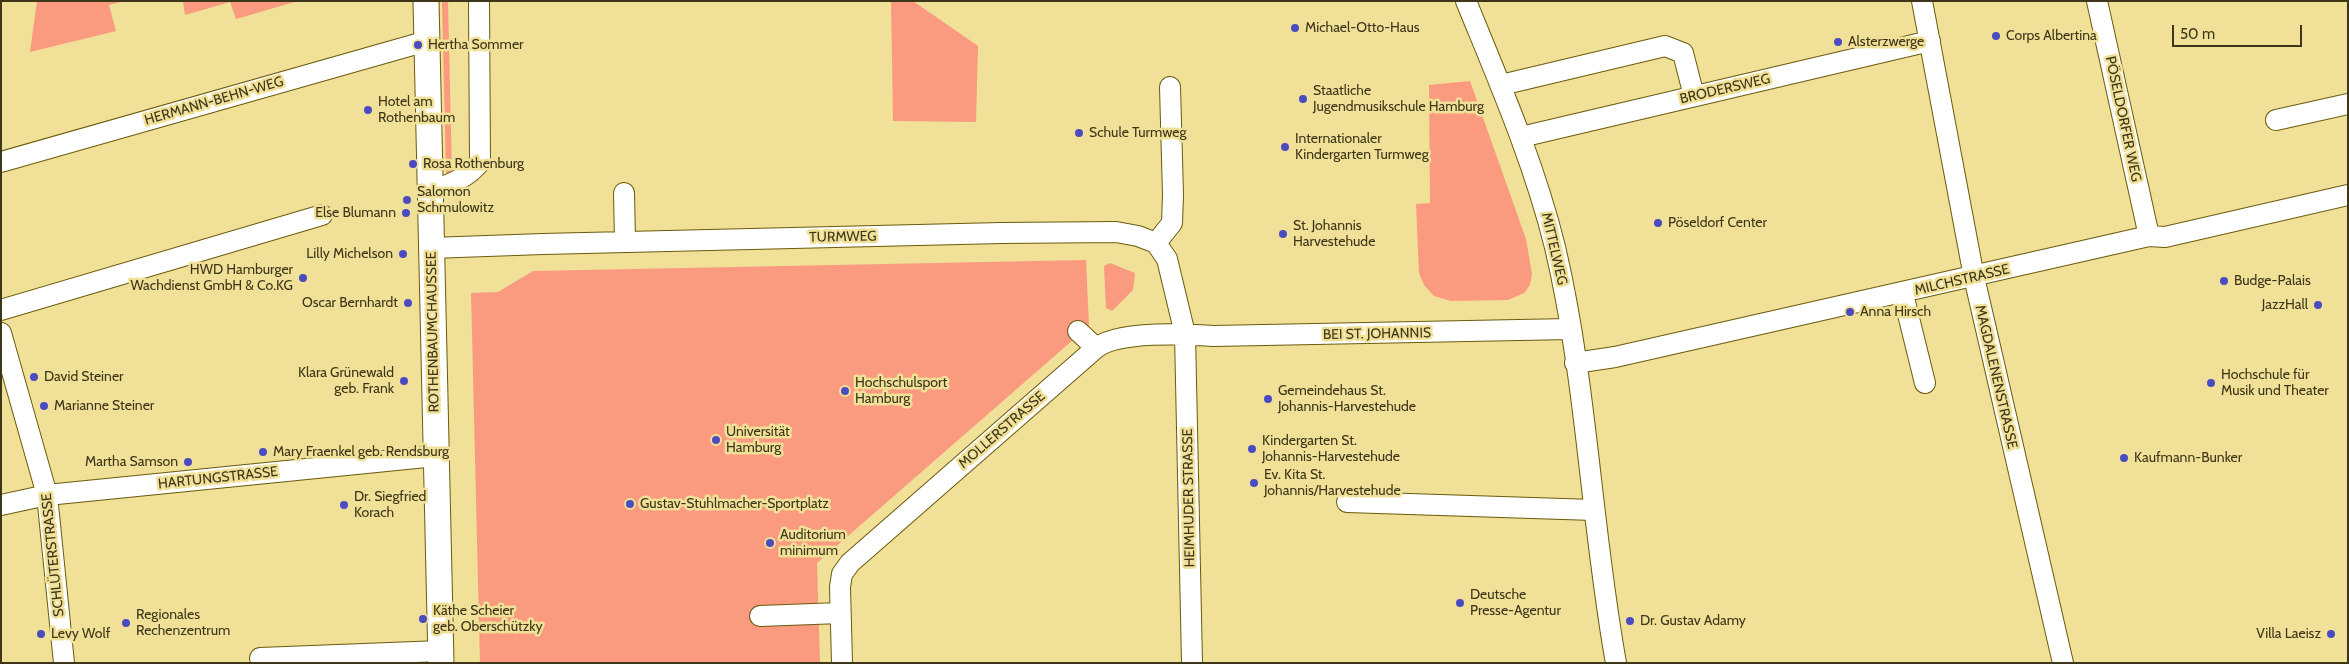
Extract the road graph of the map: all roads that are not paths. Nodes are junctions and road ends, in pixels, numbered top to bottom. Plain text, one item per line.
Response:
1 (426, 1) edge
2 (479, 1) edge
3 (1466, 1) edge
4 (1922, 1) edge
5 (2097, 1) edge
6 (427, 41) junction
7 (1930, 41) junction
8 (1501, 86) junction
9 (1170, 88) dead end
10 (1694, 96) junction
11 (2348, 104) edge
12 (2276, 120) dead end
13 (1521, 137) junction
14 (1, 162) edge
15 (430, 192) junction
16 (624, 193) dead end
17 (2348, 195) edge
18 (322, 215) dead end
19 (2149, 236) junction
20 (625, 242) junction
21 (1156, 243) junction
22 (431, 248) junction
23 (1974, 277) junction
24 (1903, 294) junction
25 (1, 310) edge
26 (1570, 329) junction
27 (1078, 331) dead end
28 (1, 333) edge
29 (1184, 334) junction
30 (1096, 348) junction
31 (1575, 363) junction
32 (1925, 383) dead end
33 (436, 456) junction
34 (47, 495) junction
35 (1347, 502) dead end
36 (1, 505) edge
37 (1594, 510) junction
38 (840, 613) junction
39 (760, 616) dead end
40 (441, 657) edge
41 (260, 658) dead end
42 (64, 663) edge
43 (842, 663) edge
44 (1192, 663) edge
45 (1616, 663) edge
46 (2063, 663) edge

1 - 6 main road, ROTHENBAUMCHAUSSEE
2 - 15 street
3 - 8 street, MITTELWEG
4 - 7 street, MAGDALENENSTRASSE
5 - 19 street, PÖSELDORFER WEG
6 - 14 street, HERMANN-BEHN-WEG
6 - 15 main road, ROTHENBAUMCHAUSSEE
7 - 10 street, BRODERSWEG
7 - 23 street, MAGDALENENSTRASSE
8 - 10 street
8 - 13 street, MITTELWEG
9 - 21 street
10 - 13 street, BRODERSWEG
11 - 12 street
13 - 26 street, MITTELWEG
15 - 22 main road, ROTHENBAUMCHAUSSEE
16 - 20 street
17 - 19 street, MILCHSTRASSE
18 - 25 street
19 - 23 street, MILCHSTRASSE
20 - 21 street, TURMWEG
20 - 22 street, TURMWEG
21 - 29 street
22 - 33 main road, ROTHENBAUMCHAUSSEE
23 - 24 street, MILCHSTRASSE
23 - 46 street, MAGDALENENSTRASSE
24 - 31 street, MILCHSTRASSE
24 - 32 street
26 - 29 street, BEI ST. JOHANNIS
26 - 31 street, MITTELWEG
27 - 30 street
28 - 34 street, SCHLÜTERSTRASSE
29 - 30 street, MOLLERSTRASSE
29 - 44 street, HEIMHUDER STRASSE
30 - 38 street, MOLLERSTRASSE
31 - 37 street, MITTELWEG
33 - 34 street, HARTUNGSTRASSE
33 - 40 main road, ROTHENBAUMCHAUSSEE
34 - 36 street, HARTUNGSTRASSE
34 - 42 street, SCHLÜTERSTRASSE
35 - 37 street
37 - 45 street, MITTELWEG
38 - 39 street
38 - 43 street
40 - 41 street

